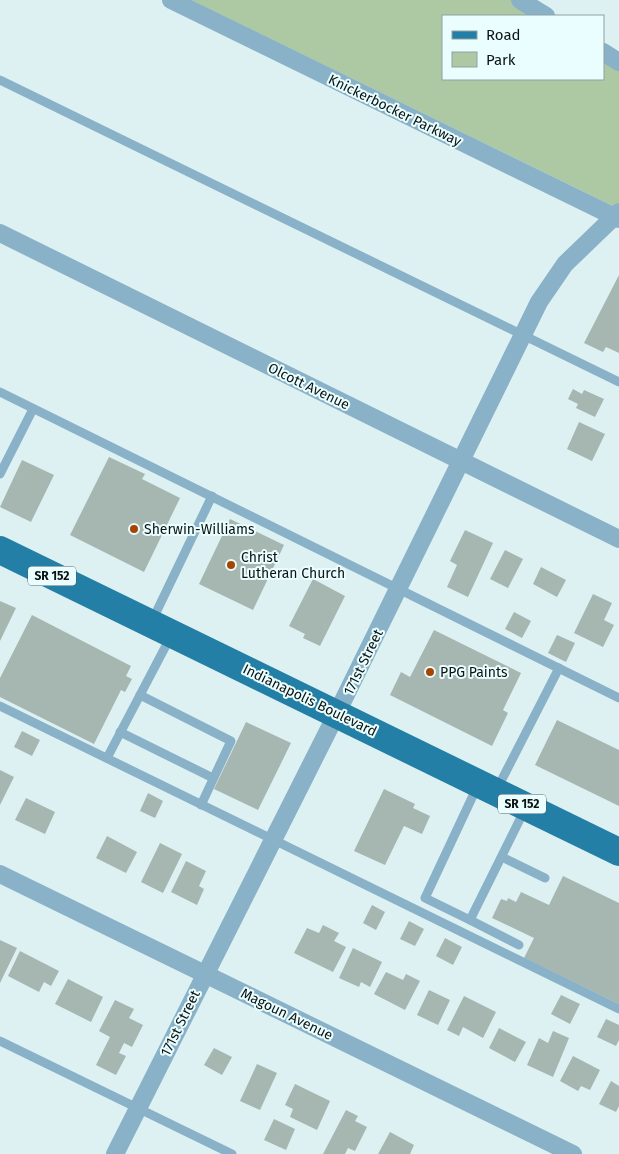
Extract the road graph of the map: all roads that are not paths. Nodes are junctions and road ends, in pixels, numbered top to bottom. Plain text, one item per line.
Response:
1 (171, 0) edge
2 (520, 0) edge
3 (544, 15) edge
4 (604, 53) edge
5 (619, 62) edge
6 (0, 80) edge
7 (617, 216) edge
8 (0, 233) edge
9 (523, 336) junction
10 (619, 382) edge
11 (0, 392) edge
12 (33, 409) junction
13 (461, 462) junction
14 (0, 474) edge
15 (212, 496) junction
16 (619, 539) edge
17 (0, 550) edge
18 (398, 590) junction
19 (161, 628) junction
20 (558, 668) junction
21 (140, 695) junction
22 (619, 698) edge
23 (0, 706) edge
24 (338, 713) junction
25 (120, 732) junction
26 (107, 758) junction
27 (213, 778) junction
28 (488, 787) junction
29 (201, 805) junction
30 (526, 806) junction
31 (273, 840) junction
32 (619, 852) edge
33 (502, 857) junction
34 (0, 874) edge
35 (546, 878) dead end
36 (470, 920) junction
37 (519, 945) dead end
38 (205, 974) junction
39 (619, 1009) edge
40 (0, 1041) edge
41 (138, 1108) junction
42 (115, 1154) edge
43 (232, 1154) edge
44 (573, 1154) edge

1 - 7 street, Knickerbocker Parkway
2 - 3 street
4 - 5 street
6 - 9 lane
7 - 9 street, 171st Street
8 - 13 street, Olcott Avenue
9 - 10 lane
9 - 13 street, 171st Street
11 - 12 lane
12 - 14 lane
12 - 15 lane
13 - 16 street, Olcott Avenue
13 - 18 street, 171st Street
15 - 18 lane
15 - 19 lane
17 - 19 main road, Indianapolis Boulevard / SR 152
18 - 20 lane
18 - 24 street, 171st Street
19 - 21 lane
19 - 24 main road, Indianapolis Boulevard / SR 152
20 - 22 lane
20 - 28 lane
21 - 25 lane
21 - 27 lane
23 - 26 lane
24 - 28 main road, Indianapolis Boulevard / SR 152
24 - 31 street, 171st Street
25 - 26 lane
25 - 27 lane
26 - 29 lane
27 - 29 lane
28 - 30 main road, Indianapolis Boulevard / SR 152
28 - 36 lane
29 - 31 lane
30 - 32 main road, Indianapolis Boulevard / SR 152
30 - 33 lane
31 - 38 street, 171st Street
31 - 39 lane
33 - 35 lane
33 - 36 lane
34 - 38 street, Magoun Avenue
36 - 37 lane
38 - 41 street, 171st Street
38 - 44 street, Magoun Avenue
40 - 41 lane
41 - 42 street, 171st Street
41 - 43 lane

